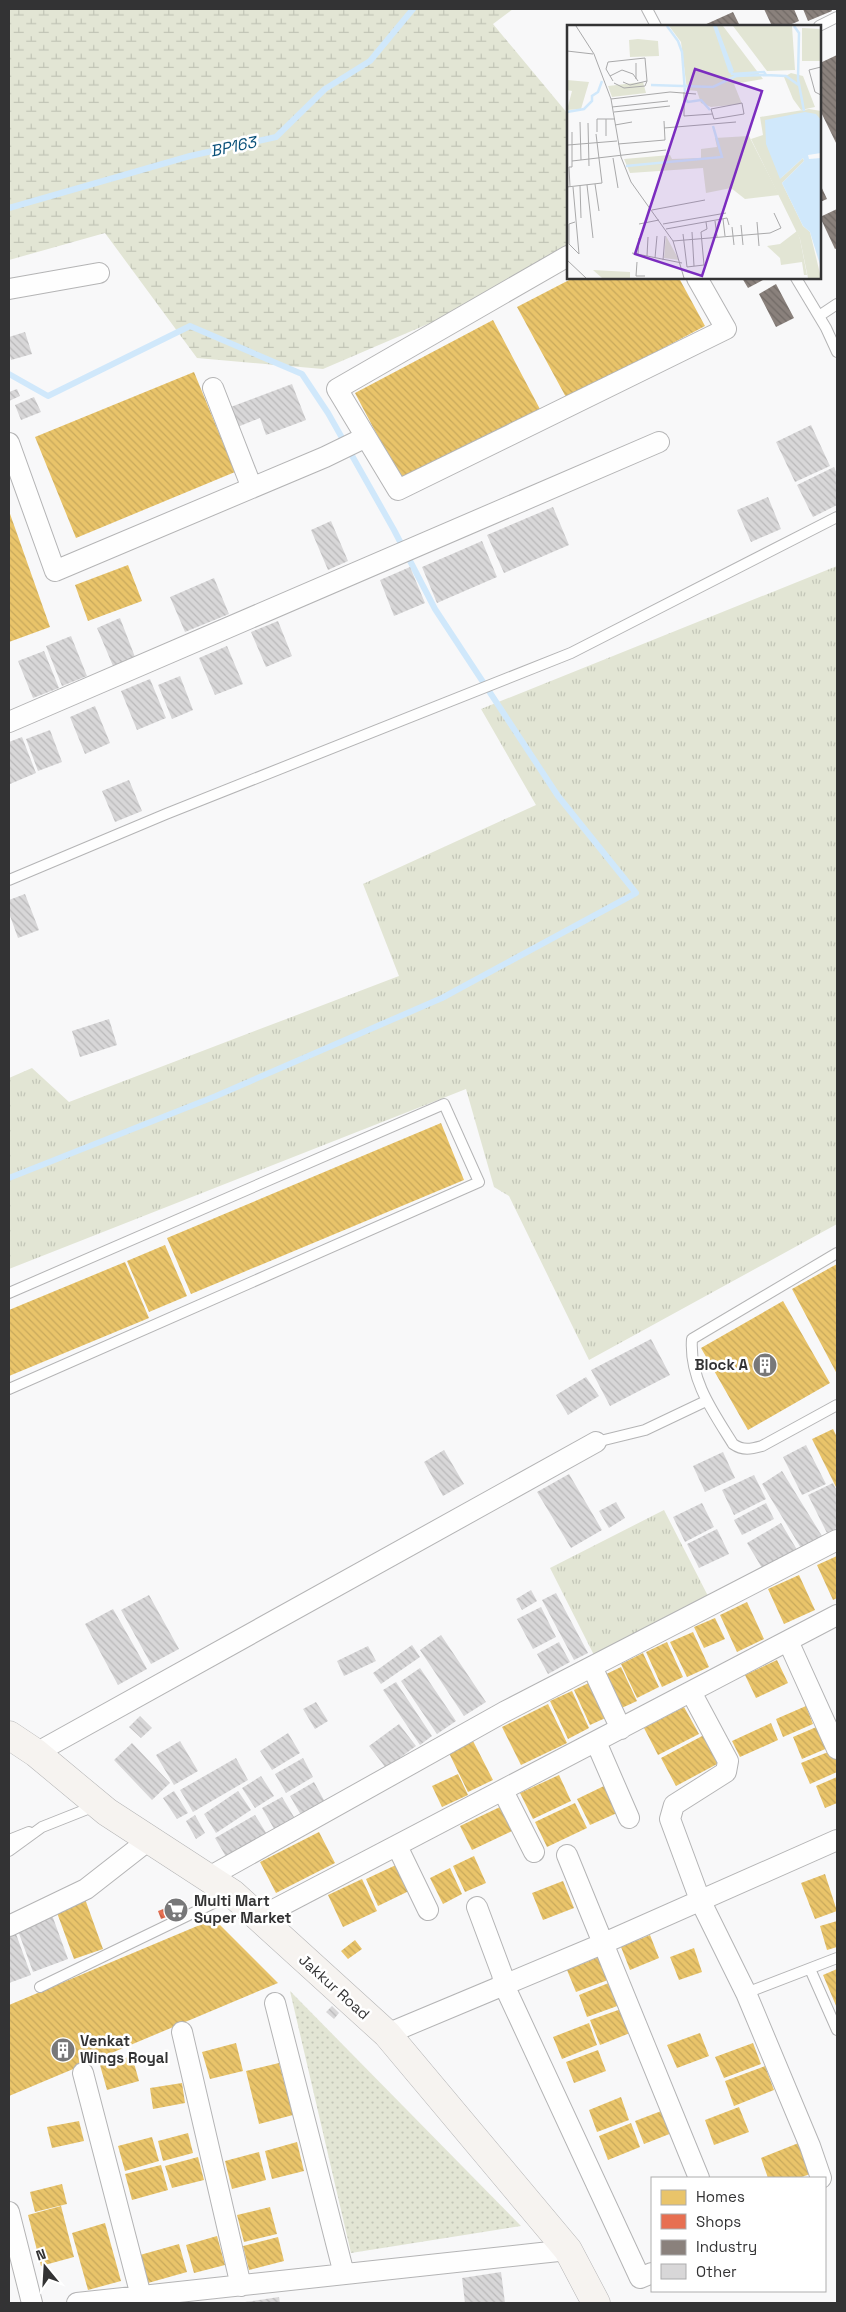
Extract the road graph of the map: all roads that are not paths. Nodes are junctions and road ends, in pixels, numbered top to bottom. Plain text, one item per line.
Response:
1 (647, 9) edge
2 (837, 17) edge
3 (655, 25) edge
4 (821, 25) edge
5 (567, 257) edge
6 (99, 273) dead end
7 (698, 279) edge
8 (797, 279) edge
9 (9, 289) edge
10 (837, 304) edge
11 (819, 316) junction
12 (837, 352) edge
13 (213, 388) dead end
14 (362, 439) junction
15 (659, 442) dead end
16 (9, 443) edge
17 (252, 488) junction
18 (837, 517) edge
19 (9, 722) edge
20 (9, 880) edge
21 (837, 1253) edge
22 (9, 1293) edge
23 (9, 1389) edge
24 (706, 1400) junction
25 (837, 1405) edge
26 (596, 1442) joint
27 (837, 1540) edge
28 (837, 1615) edge
29 (788, 1641) junction
30 (592, 1667) junction
31 (691, 1692) junction
32 (621, 1729) junction
33 (9, 1735) edge
34 (596, 1742) junction
35 (837, 1749) edge
36 (36, 1753) junction
37 (503, 1790) junction
38 (98, 1804) junction
39 (629, 1818) dead end
40 (42, 1827) junction
41 (150, 1839) junction
42 (9, 1840) edge
43 (837, 1840) edge
44 (397, 1846) junction
45 (9, 1851) edge
46 (534, 1852) dead end
47 (567, 1854) dead end
48 (209, 1876) junction
49 (233, 1894) junction
50 (700, 1900) junction
51 (477, 1907) dead end
52 (428, 1910) dead end
53 (258, 1918) junction
54 (9, 1926) edge
55 (602, 1944) junction
56 (837, 1958) edge
57 (810, 1969) junction
58 (504, 1985) junction
59 (40, 1987) dead end
60 (746, 1994) junction
61 (275, 2004) dead end
62 (837, 2030) edge
63 (182, 2032) dead end
64 (387, 2034) junction
65 (83, 2073) dead end
66 (699, 2177) edge
67 (821, 2177) edge
68 (9, 2212) edge
69 (568, 2250) junction
70 (651, 2273) edge
71 (344, 2274) junction
72 (242, 2286) junction
73 (141, 2296) junction
74 (32, 2303) edge
75 (77, 2303) edge
76 (596, 2303) edge

1 - 3 lane
2 - 4 lane
5 - 14 street
6 - 9 street
7 - 14 street
8 - 11 lane
10 - 11 lane
11 - 12 lane
13 - 17 street
14 - 17 street
15 - 19 street
16 - 17 street
18 - 20 lane
21 - 24 lane
22 - 23 lane
24 - 25 lane
24 - 26 lane
26 - 36 street
27 - 30 street
28 - 29 street
29 - 31 street
29 - 35 street
30 - 32 street
30 - 48 street
31 - 32 street
31 - 50 street
32 - 34 street
33 - 36 street, Jakkur Road
34 - 37 street
34 - 39 street
36 - 38 street, Jakkur Road
37 - 44 street
37 - 46 street
38 - 40 lane
38 - 41 street, Jakkur Road
40 - 42 lane
40 - 45 lane
41 - 48 street, Jakkur Road
41 - 54 street
43 - 50 street
44 - 52 street
44 - 53 street
47 - 55 street
48 - 49 street, Jakkur Road
49 - 53 street, Jakkur Road
49 - 59 lane
50 - 55 street
50 - 60 street
51 - 58 street
53 - 64 street, Jakkur Road
55 - 58 street
55 - 66 street
56 - 57 lane
57 - 60 lane
57 - 62 lane
58 - 64 street
58 - 70 street
60 - 67 street
61 - 71 street
63 - 72 street
64 - 69 street, Jakkur Road
65 - 73 street
68 - 74 street
69 - 71 street
69 - 76 street, Jakkur Road
71 - 72 street
72 - 73 street
73 - 75 street

